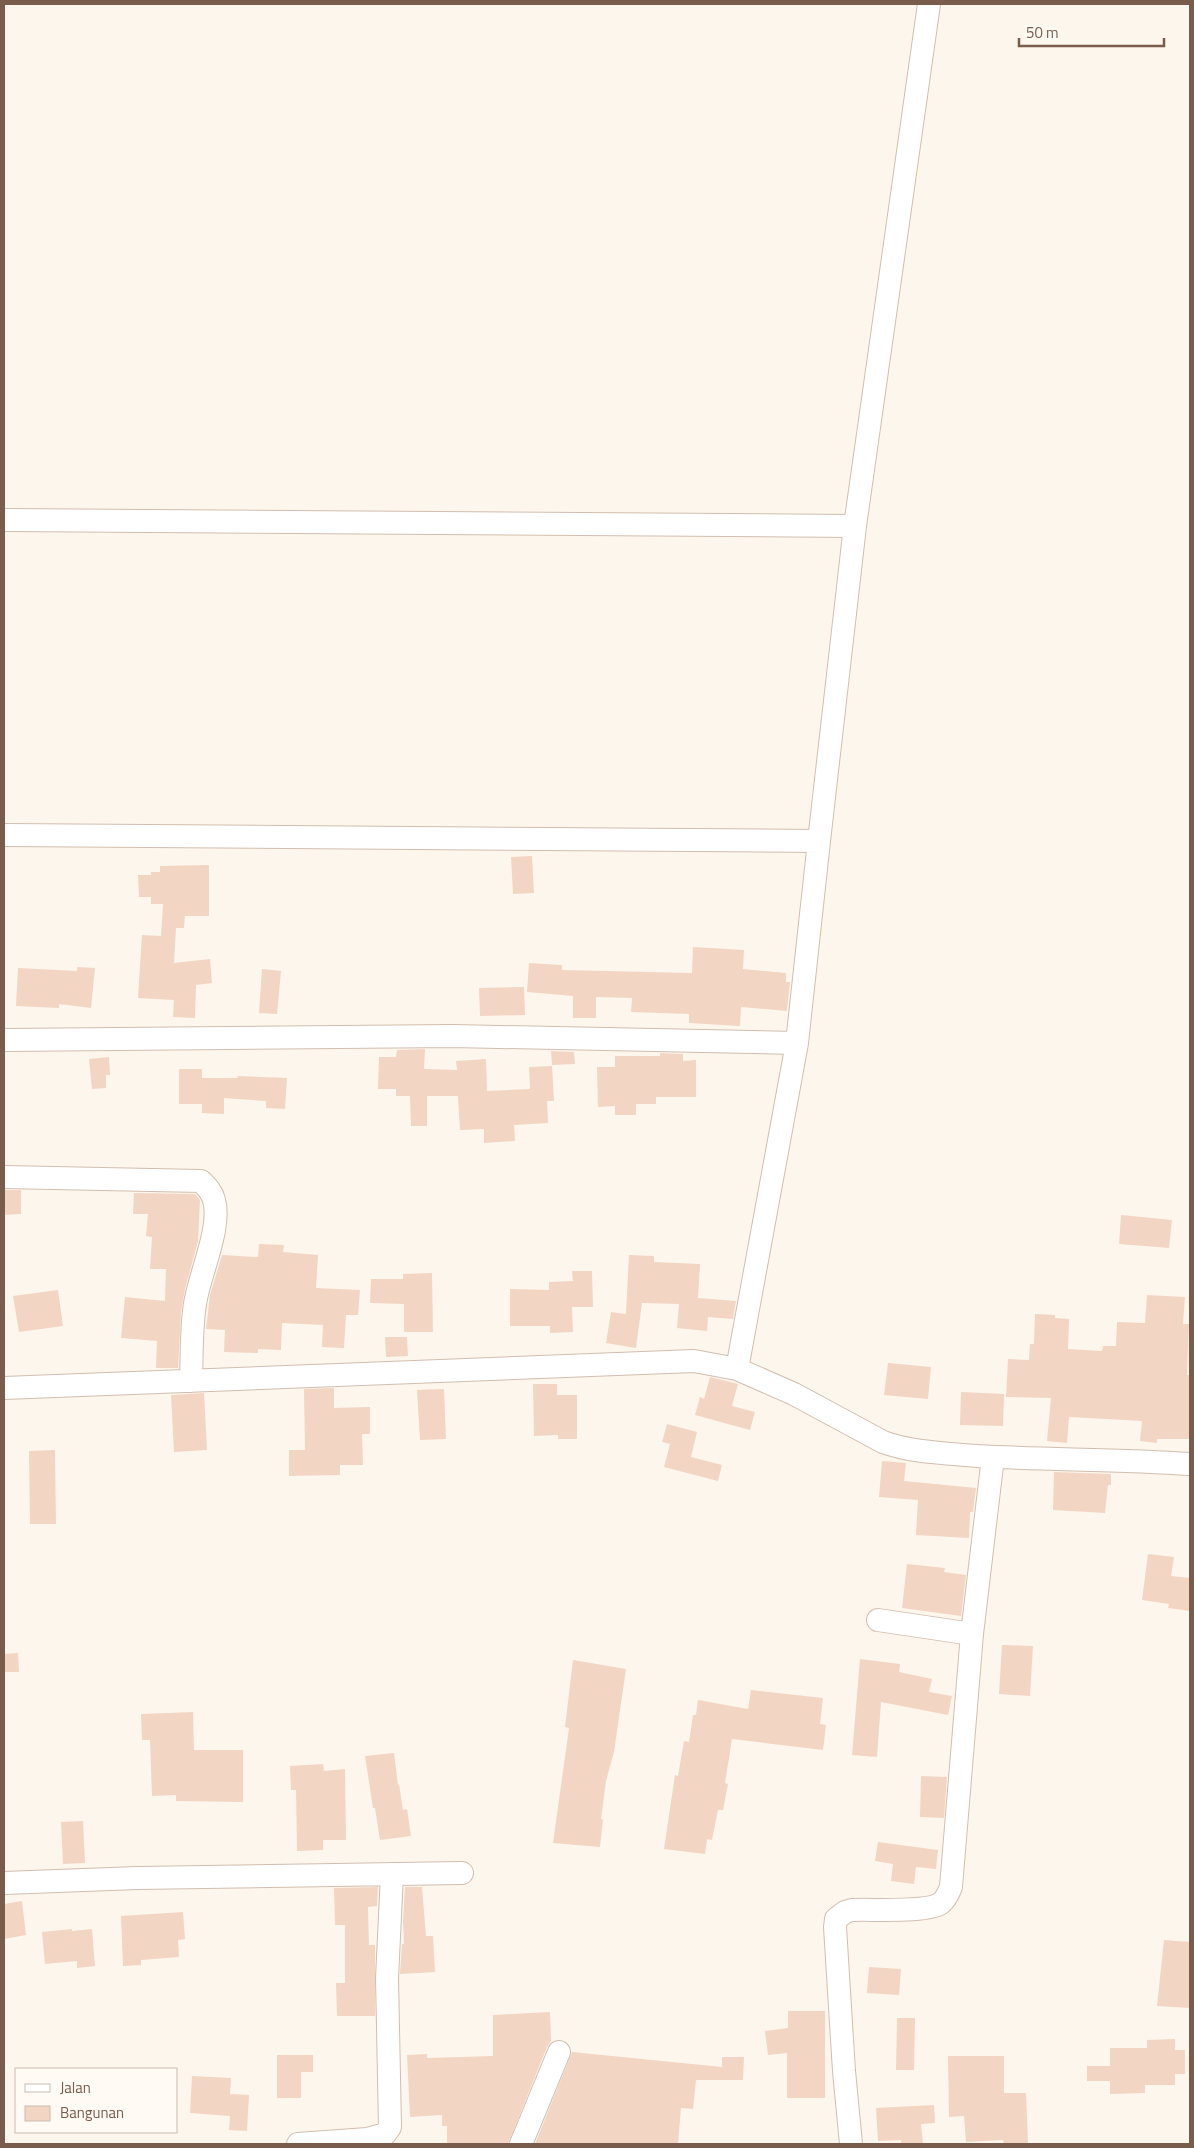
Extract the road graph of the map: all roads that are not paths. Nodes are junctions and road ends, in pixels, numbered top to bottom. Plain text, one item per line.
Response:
1 (929, 4) edge
2 (4, 520) edge
3 (855, 526) junction
4 (4, 835) edge
5 (819, 841) junction
6 (4, 1040) edge
7 (797, 1043) junction
8 (4, 1178) edge
9 (737, 1369) junction
10 (190, 1380) junction
11 (4, 1388) edge
12 (993, 1457) junction
13 (1190, 1464) edge
14 (878, 1620) dead end
15 (972, 1634) junction
16 (462, 1873) dead end
17 (392, 1874) junction
18 (4, 1882) edge
19 (559, 2052) dead end
20 (298, 2144) edge
21 (521, 2144) edge
22 (851, 2144) edge

1 - 3 street
2 - 3 street
3 - 5 street
4 - 5 street
5 - 7 street
6 - 7 street
7 - 9 street
8 - 10 street
9 - 10 street
9 - 12 street
10 - 11 street
12 - 13 street
12 - 15 street
14 - 15 street
15 - 22 street
16 - 17 street
17 - 18 street
17 - 20 street
19 - 21 street

